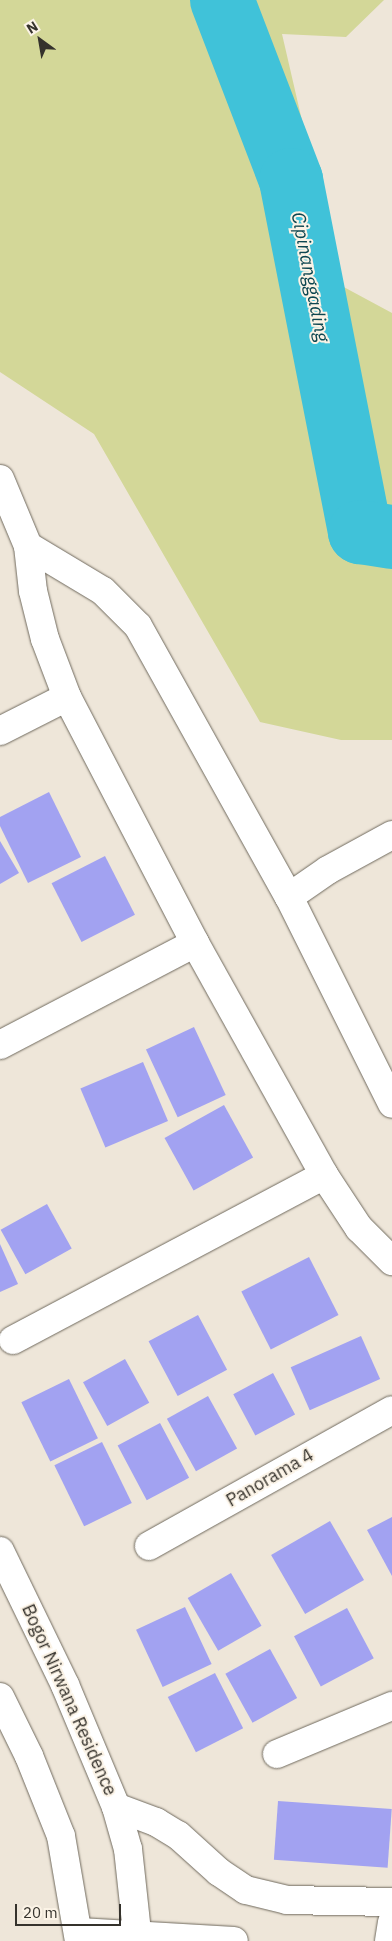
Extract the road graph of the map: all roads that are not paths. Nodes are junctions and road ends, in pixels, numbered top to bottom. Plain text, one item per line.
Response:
1 (0, 478) edge
2 (28, 546) junction
3 (67, 697) junction
4 (0, 731) edge
5 (392, 835) edge
6 (289, 897) junction
7 (195, 943) junction
8 (0, 1045) edge
9 (392, 1104) edge
10 (324, 1175) junction
11 (392, 1261) edge
12 (13, 1340) dead end
13 (392, 1410) edge
14 (149, 1546) dead end
15 (0, 1551) edge
16 (0, 1696) edge
17 (392, 1706) edge
18 (277, 1754) dead end
19 (116, 1807) junction
20 (392, 1902) edge
21 (392, 1922) edge
22 (79, 1937) edge
23 (138, 1939) edge
24 (234, 1941) edge
25 (389, 1941) edge

1 - 2 street
2 - 3 street
2 - 6 street
3 - 4 street
3 - 7 street
5 - 6 street
6 - 9 street
7 - 8 street
7 - 10 street
10 - 11 street
10 - 12 street
13 - 14 street, Panorama 4
15 - 19 street, Bogor Nirwana Residence
16 - 22 street
17 - 18 street
19 - 20 street
19 - 23 street, Bogor Nirwana Residence
21 - 25 street
22 - 23 street
23 - 24 street

